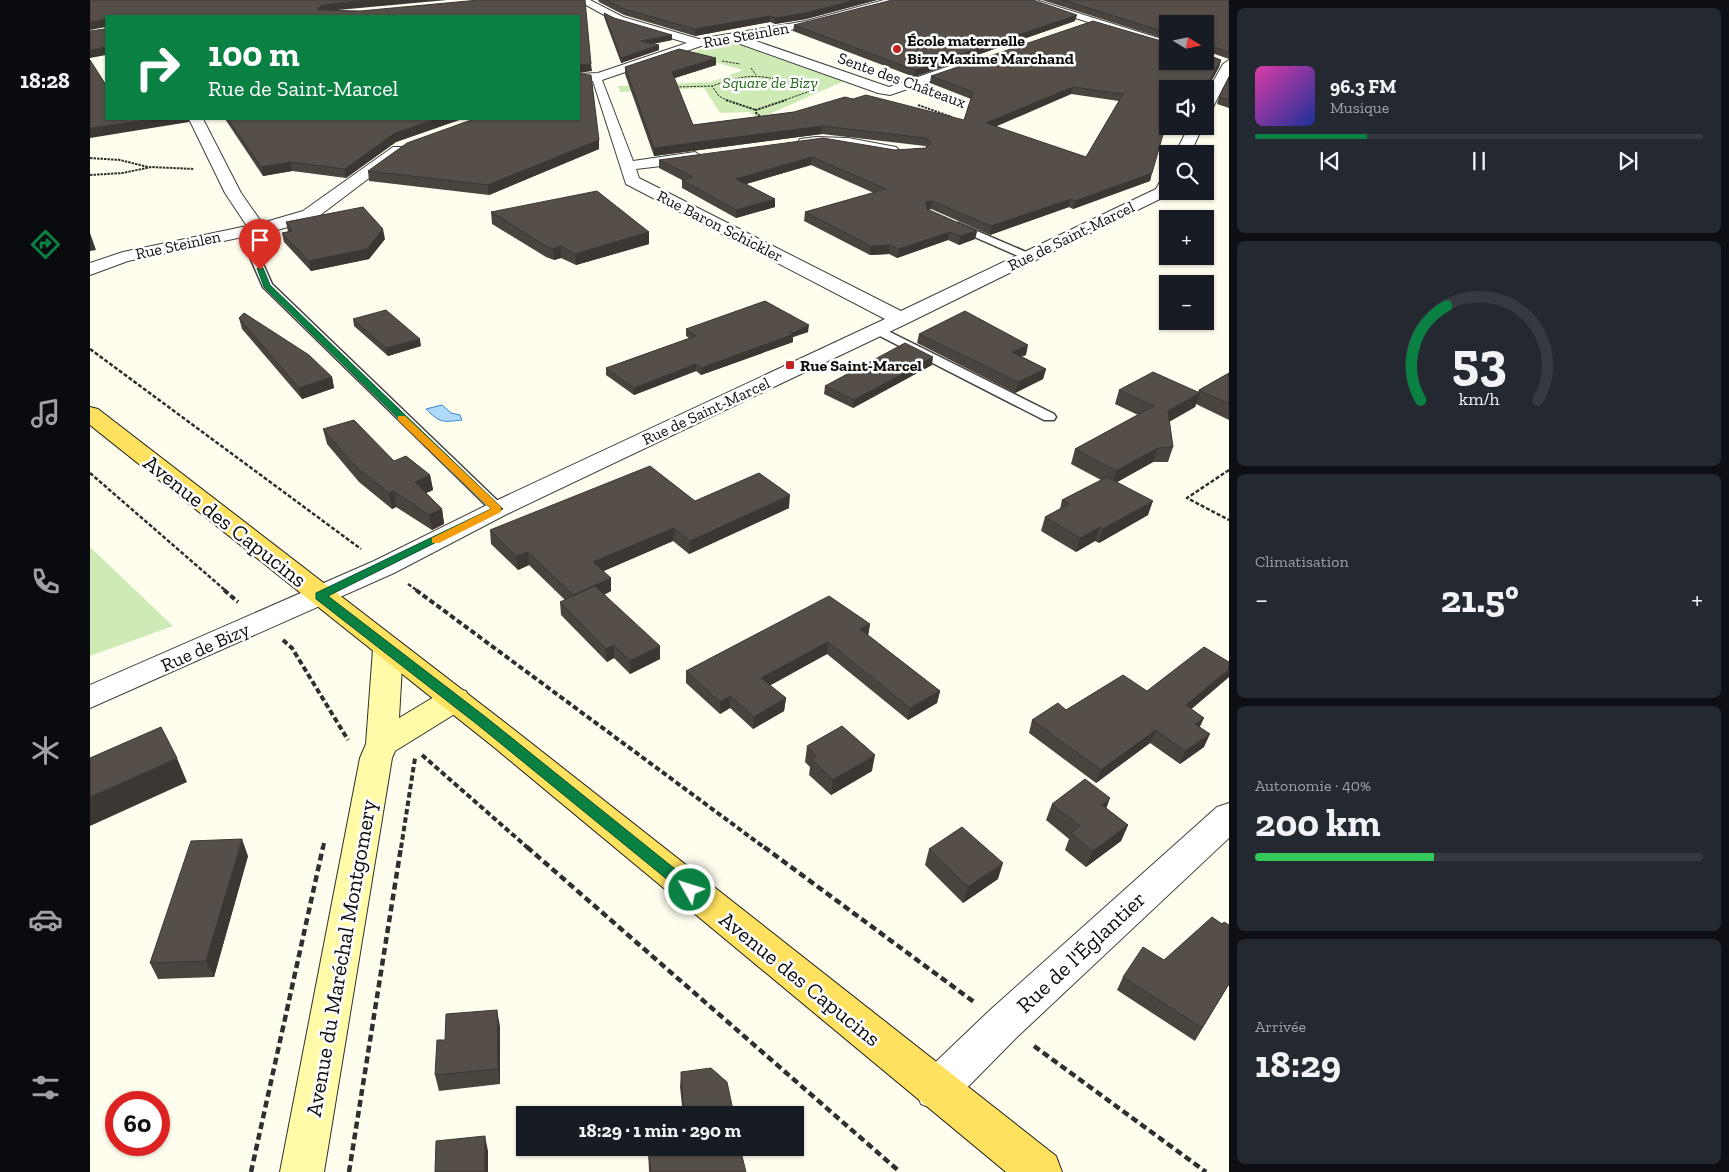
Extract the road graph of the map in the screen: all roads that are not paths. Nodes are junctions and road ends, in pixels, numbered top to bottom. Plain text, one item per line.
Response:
1 (582, 0) edge
2 (896, 0) edge
3 (1025, 0) edge
4 (1092, 21) junction
5 (1075, 27) edge
6 (733, 37) junction
7 (1159, 42) edge
8 (699, 43) junction
9 (973, 62) edge
10 (1226, 63) edge
11 (586, 78) edge
12 (1214, 89) edge
13 (196, 120) edge
14 (798, 143) edge
15 (411, 144) edge
16 (903, 151) edge
17 (708, 155) edge
18 (627, 166) junction
19 (1159, 193) edge
20 (948, 222) edge
21 (252, 234) junction
22 (1029, 256) junction
23 (90, 269) edge
24 (901, 319) junction
25 (878, 330) junction
26 (90, 414) edge
27 (1049, 417) dead end
28 (498, 509) junction
29 (320, 596) junction
30 (388, 649) junction
31 (90, 697) edge
32 (455, 700) junction
33 (382, 744) junction
34 (1229, 817) edge
35 (936, 1090) junction
36 (302, 1172) edge
37 (1040, 1172) edge

1 - 8 street
2 - 6 street, Rue Steinlen
3 - 4 street
4 - 5 street
4 - 7 street
6 - 8 street, Rue Steinlen
6 - 9 street, Sente des Châteaux
8 - 11 street, Rue Steinlen
10 - 12 street
11 - 18 street, Rue Baron Schickler
13 - 21 street
14 - 16 street
15 - 21 street, Rue Steinlen
17 - 18 street
18 - 24 street, Rue Baron Schickler
19 - 22 street, Rue de Saint-Marcel
20 - 22 lane
21 - 23 street, Rue Steinlen
21 - 28 lane
22 - 24 street, Rue de Saint-Marcel
24 - 25 street, Rue de Saint-Marcel
25 - 27 lane
25 - 28 street, Rue de Saint-Marcel
26 - 29 main road, Avenue des Capucins
28 - 29 street, Rue de Saint-Marcel
29 - 30 main road, Avenue des Capucins
29 - 31 street, Rue de Bizy
30 - 32 main road, Avenue des Capucins
30 - 33 main road, Avenue du Maréchal Montgomery
32 - 33 main road
32 - 35 main road, Avenue des Capucins
33 - 36 main road, Avenue du Maréchal Montgomery
34 - 35 street, Rue de l'Églantier
35 - 37 main road, Avenue des Capucins

